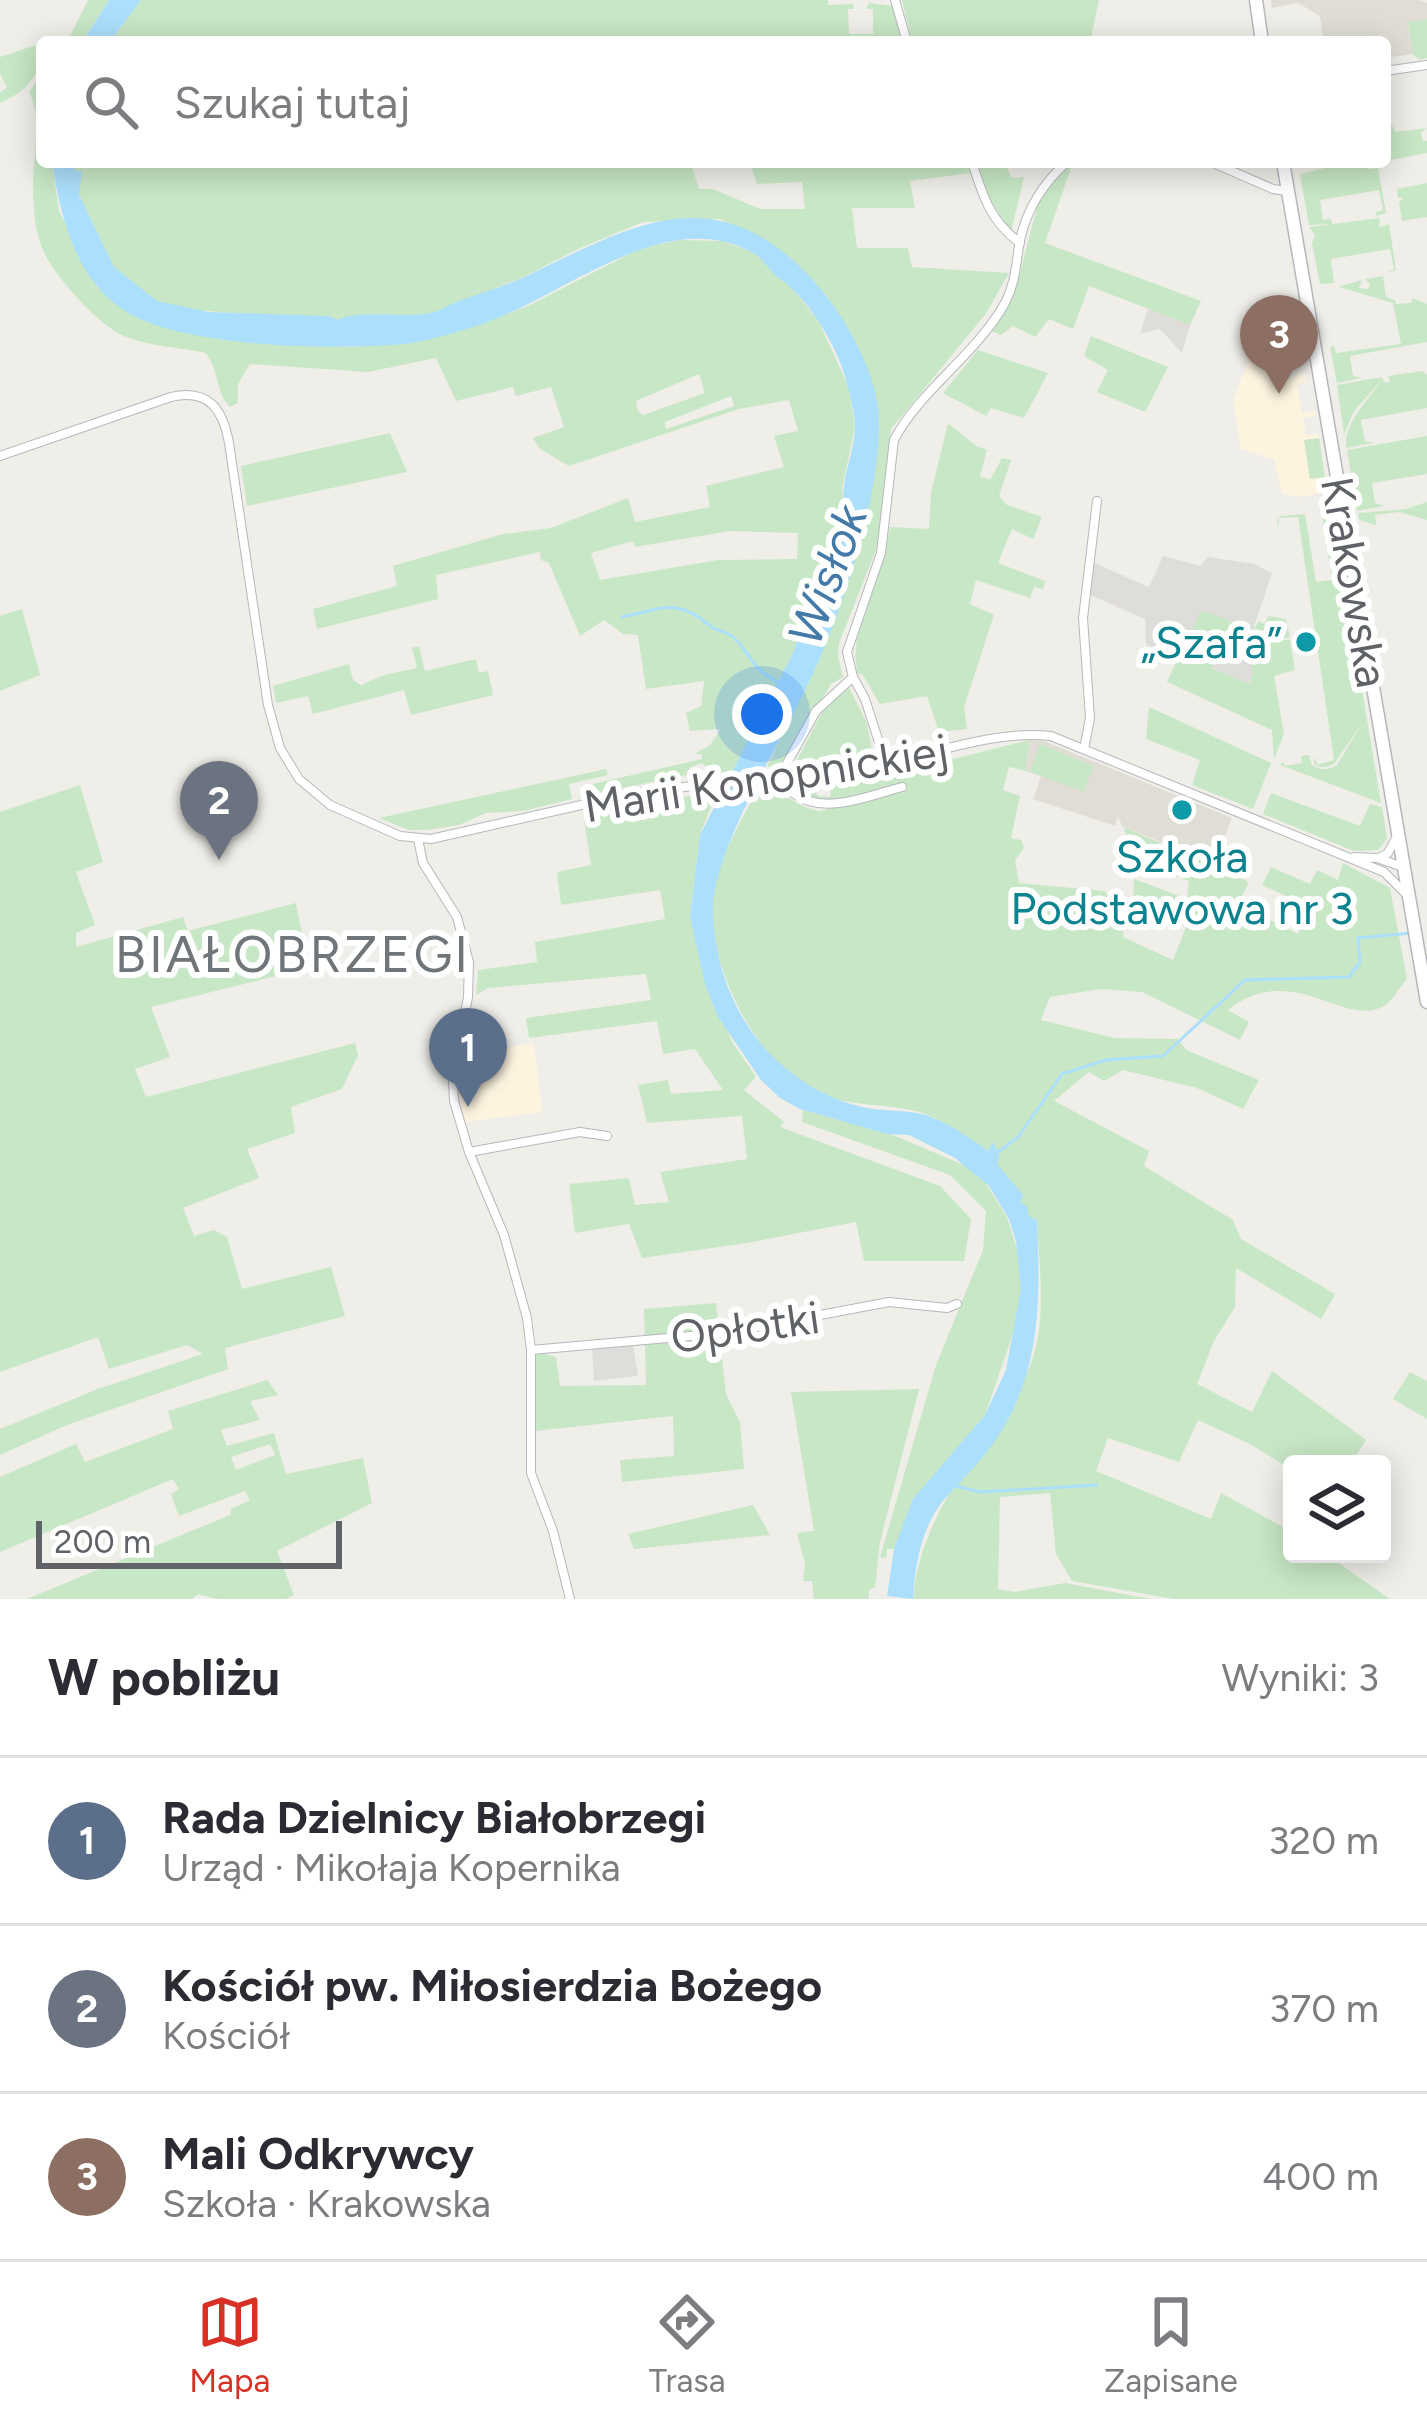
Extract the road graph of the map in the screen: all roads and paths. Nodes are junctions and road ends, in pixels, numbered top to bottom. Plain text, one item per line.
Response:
1 (895, 0) edge
2 (1256, 0) edge
3 (905, 36) edge
4 (1261, 36) edge
5 (1427, 65) edge
6 (1391, 70) edge
7 (974, 168) edge
8 (1061, 168) edge
9 (1225, 168) edge
10 (1284, 168) edge
11 (1287, 191) junction
12 (1020, 243) junction
13 (0, 456) edge
14 (1096, 502) dead end
15 (853, 676) junction
16 (1084, 748) junction
17 (786, 765) dead end
18 (887, 766) junction
19 (902, 788) dead end
20 (793, 793) dead end
21 (1398, 833) junction
22 (418, 839) junction
23 (1345, 856) junction
24 (1377, 858) junction
25 (1404, 868) junction
26 (1384, 872) junction
27 (1409, 898) junction
28 (1427, 1002) edge
29 (607, 1136) dead end
30 (469, 1152) junction
31 (957, 1304) dead end
32 (531, 1350) junction
33 (570, 1599) edge

1 - 3 street
2 - 4 main road
5 - 6 street
7 - 12 street
8 - 12 street
9 - 11 street
10 - 11 main road, Krakowska
11 - 21 main road, Krakowska
12 - 15 street
13 - 22 street
14 - 16 street
15 - 17 street
15 - 18 street
16 - 18 street, Marii Konopnickiej
16 - 23 street, Marii Konopnickiej
18 - 22 street, Marii Konopnickiej, bridge
19 - 20 street
21 - 24 street
21 - 25 main road, Krakowska
22 - 30 street
23 - 24 street, Marii Konopnickiej
23 - 26 street, Marii Konopnickiej
24 - 25 street, Marii Konopnickiej
25 - 26 street
25 - 27 main road, Krakowska
26 - 27 street, Marii Konopnickiej
27 - 28 main road, Krakowska
29 - 30 street
30 - 32 street
31 - 32 street, Opłotki
32 - 33 street

